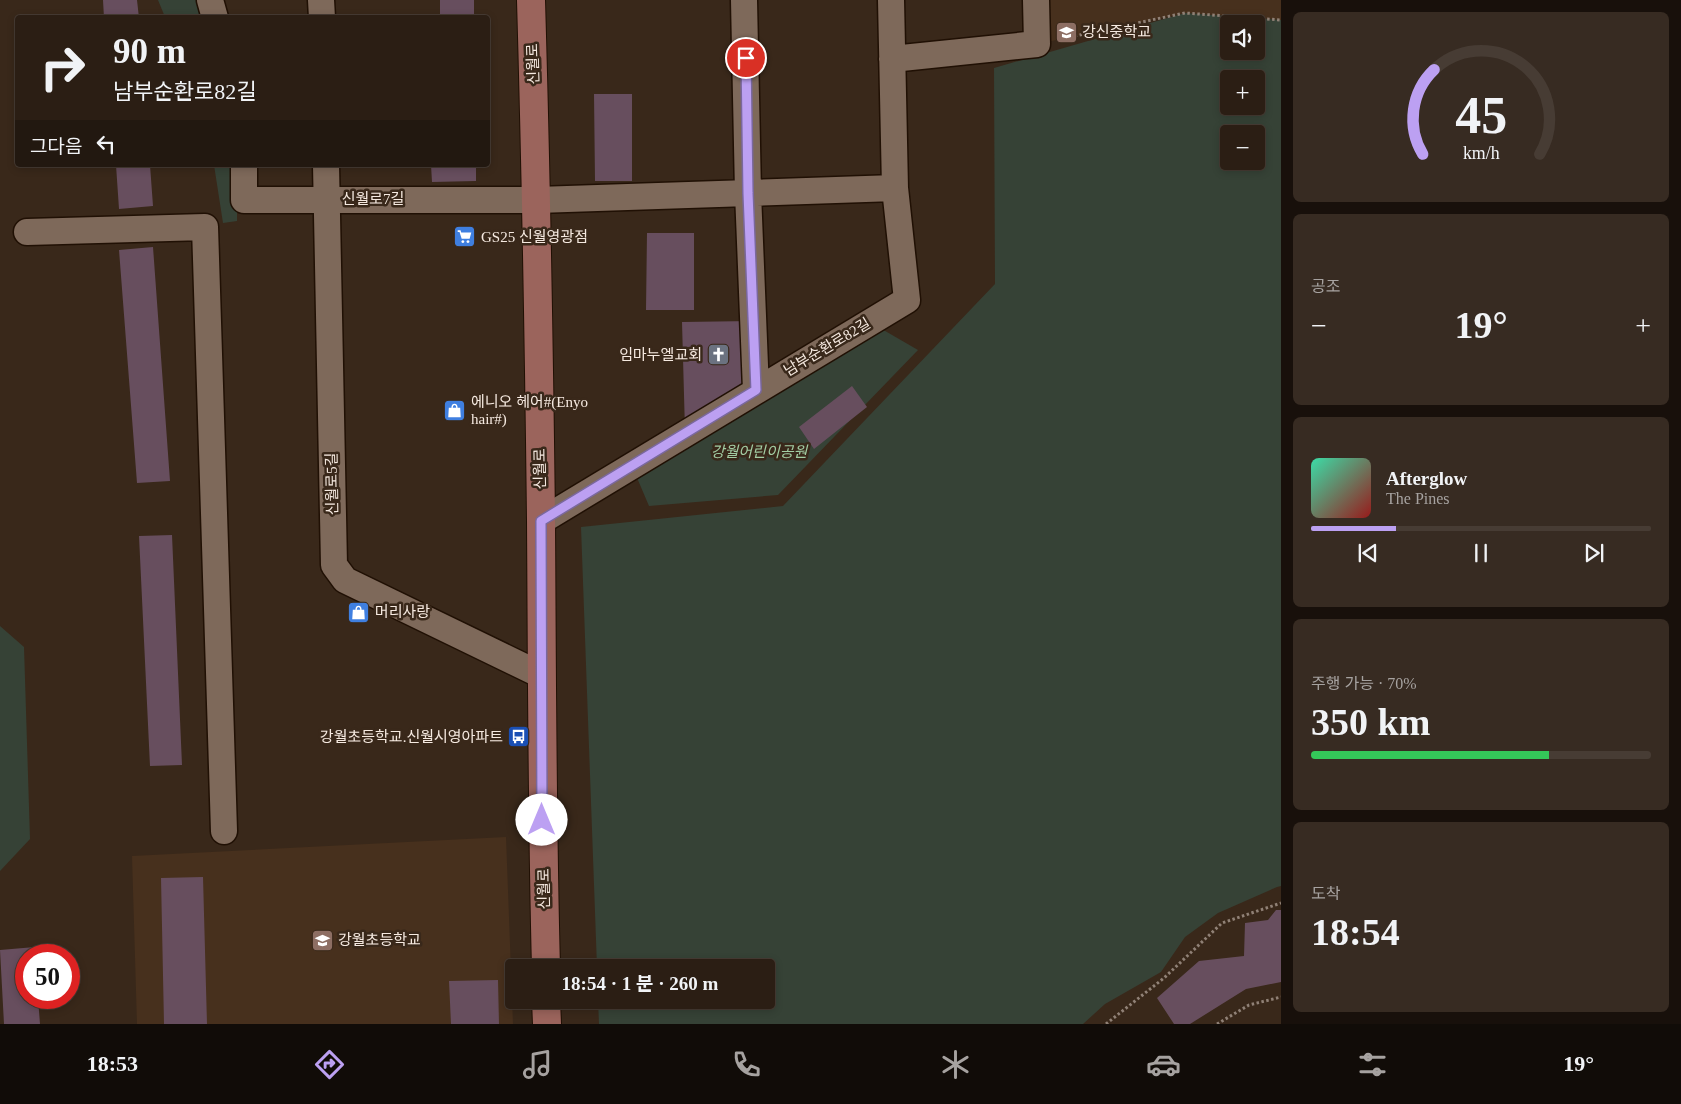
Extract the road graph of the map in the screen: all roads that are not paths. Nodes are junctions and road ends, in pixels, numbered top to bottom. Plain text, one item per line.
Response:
1 (210, 0) edge
2 (322, 0) edge
3 (532, 0) edge
4 (744, 0) edge
5 (891, 0) edge
6 (1036, 0) edge
7 (214, 15) edge
8 (322, 15) edge
9 (892, 59) junction
10 (244, 167) edge
11 (326, 167) edge
12 (895, 188) junction
13 (748, 193) junction
14 (327, 199) junction
15 (537, 200) junction
16 (26, 232) dead end
17 (756, 390) junction
18 (541, 521) junction
19 (541, 675) junction
20 (224, 831) dead end
21 (546, 959) edge
22 (546, 1009) edge
23 (547, 1024) edge

1 - 7 street
2 - 8 street
3 - 15 main road, 신월로
4 - 13 street
5 - 9 street, 남부순환로82길
6 - 9 street
9 - 12 street, 남부순환로82길
10 - 14 street, 신월로7길
11 - 14 street, 신월로5길
12 - 13 street, 신월로7길
12 - 17 street, 남부순환로82길
13 - 15 street, 신월로7길
13 - 17 street
14 - 15 street, 신월로7길
14 - 19 street, 신월로5길
15 - 18 main road, 신월로
16 - 20 street
17 - 18 street, 남부순환로82길
18 - 19 main road, 신월로
19 - 21 main road, 신월로
22 - 23 main road

